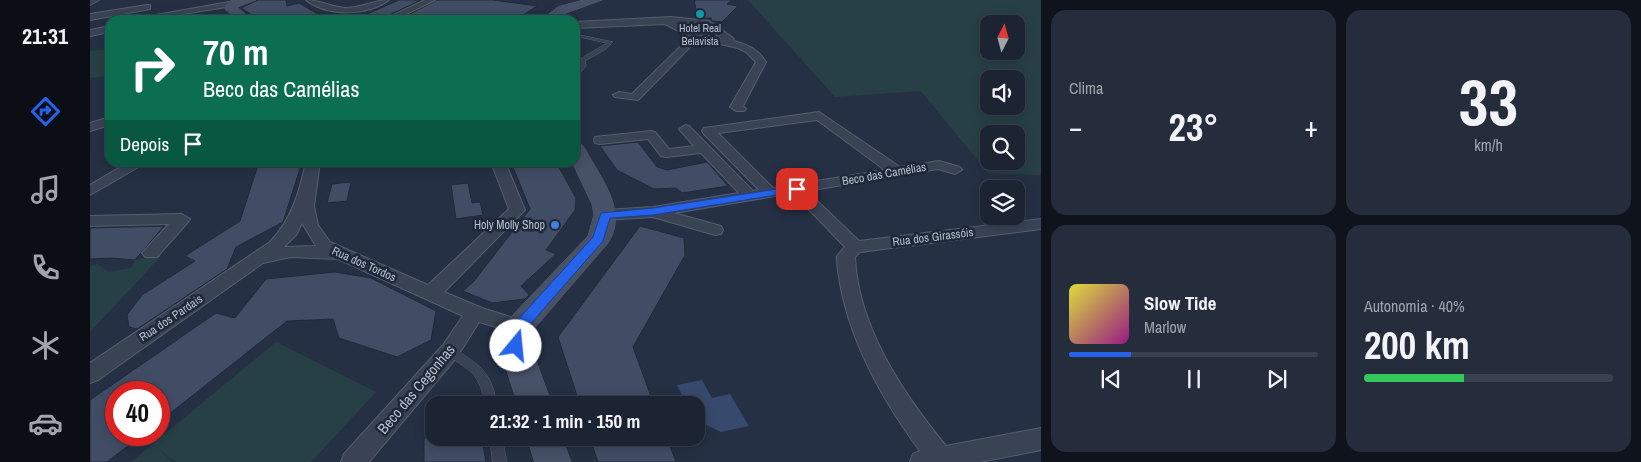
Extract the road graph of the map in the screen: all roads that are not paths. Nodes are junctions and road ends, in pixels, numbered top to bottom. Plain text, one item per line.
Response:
1 (95, 0) edge
2 (250, 0) edge
3 (310, 0) edge
4 (346, 0) edge
5 (385, 0) edge
6 (431, 0) edge
7 (596, 0) edge
8 (90, 3) edge
9 (235, 3) junction
10 (158, 5) dead end
11 (367, 7) junction
12 (206, 14) dead end
13 (162, 15) edge
14 (181, 15) edge
15 (239, 15) edge
16 (398, 15) edge
17 (554, 15) edge
18 (90, 17) edge
19 (653, 21) junction
20 (580, 25) edge
21 (105, 30) edge
22 (90, 33) edge
23 (580, 36) edge
24 (696, 36) junction
25 (736, 45) junction
26 (580, 69) edge
27 (619, 95) dead end
28 (740, 110) dead end
29 (105, 122) edge
30 (90, 126) edge
31 (685, 129) dead end
32 (600, 140) dead end
33 (705, 149) junction
34 (580, 159) edge
35 (132, 167) edge
36 (312, 167) edge
37 (500, 167) edge
38 (955, 170) dead end
39 (897, 172) junction
40 (797, 189) junction
41 (770, 193) junction
42 (91, 194) edge
43 (750, 196) junction
44 (306, 199) junction
45 (653, 212) junction
46 (605, 215) junction
47 (90, 222) edge
48 (1041, 224) edge
49 (715, 230) dead end
50 (855, 247) junction
51 (151, 253) dead end
52 (341, 254) junction
53 (253, 262) junction
54 (431, 293) junction
55 (475, 313) junction
56 (519, 327) junction
57 (450, 351) junction
58 (90, 374) edge
59 (490, 396) edge
60 (532, 396) edge
61 (1041, 439) edge
62 (497, 446) edge
63 (548, 446) edge
64 (931, 460) edge
65 (353, 462) edge
66 (500, 462) edge
67 (553, 462) edge

1 - 8 street
2 - 9 street
3 - 11 street
4 - 11 street
5 - 11 street
6 - 16 street
7 - 17 street
9 - 13 street
9 - 15 street
10 - 18 street
12 - 14 street
19 - 20 street
19 - 24 street
19 - 25 street
21 - 22 street
23 - 26 lane
24 - 25 street
24 - 27 street
25 - 28 street
29 - 30 street
31 - 33 street
32 - 33 street
33 - 43 street
34 - 46 street
35 - 42 street
36 - 44 street, Rua dos Tordos
37 - 54 street
38 - 39 street, Beco das Camélias
39 - 40 street, Beco das Camélias
39 - 41 street
40 - 41 street, Beco das Camélias
40 - 50 street
41 - 43 street, Beco das Camélias
43 - 45 street, Beco das Camélias
44 - 52 street, Rua dos Tordos
44 - 53 street, Rua dos Pardais
45 - 46 street, Beco das Camélias
45 - 49 street
46 - 56 street
47 - 51 street
48 - 50 street, Rua dos Girassóis
50 - 64 street
52 - 53 street
52 - 54 street, Rua dos Tordos
53 - 58 street, Rua dos Pardais
54 - 55 street, Rua dos Tordos
55 - 56 street, Rua dos Tordos
55 - 57 street, Beco das Cegonhas
56 - 60 street
57 - 59 lane
57 - 65 street, Beco das Cegonhas
61 - 64 street
62 - 66 lane
63 - 67 street

